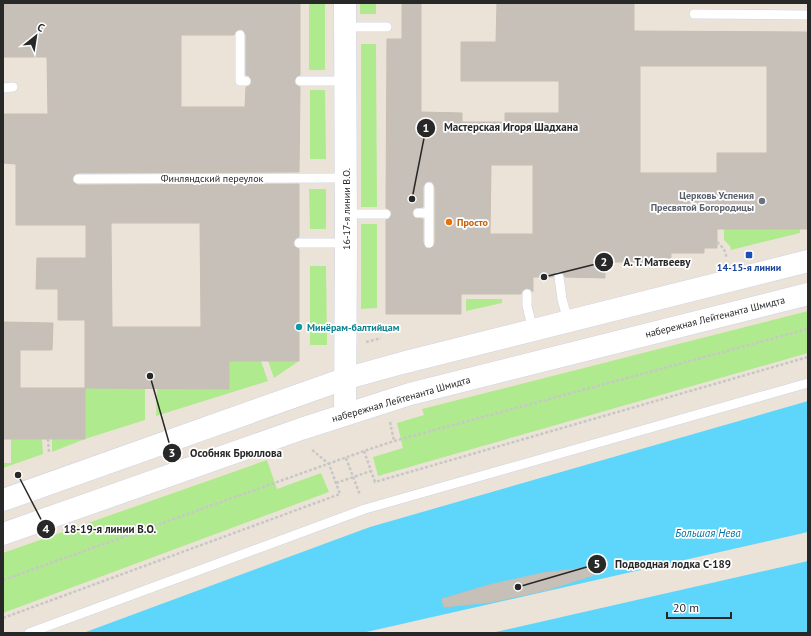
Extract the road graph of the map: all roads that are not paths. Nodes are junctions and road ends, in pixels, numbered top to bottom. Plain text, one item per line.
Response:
1 (345, 3) edge
2 (694, 14) dead end
3 (808, 15) edge
4 (345, 27) junction
5 (387, 27) dead end
6 (240, 35) dead end
7 (246, 81) dead end
8 (300, 81) dead end
9 (346, 81) junction
10 (13, 87) dead end
11 (3, 88) edge
12 (346, 178) junction
13 (78, 179) dead end
14 (429, 187) dead end
15 (418, 213) dead end
16 (428, 213) junction
17 (346, 214) junction
18 (386, 214) dead end
19 (299, 243) dead end
20 (346, 243) junction
21 (429, 244) dead end
22 (808, 261) edge
23 (559, 277) dead end
24 (527, 294) dead end
25 (808, 294) edge
26 (568, 321) junction
27 (533, 330) junction
28 (344, 379) junction
29 (808, 383) edge
30 (345, 414) junction
31 (3, 500) edge
32 (3, 534) edge
33 (29, 633) edge

1 - 4 street, 16-17-я линии В.О.
2 - 3 lane
4 - 5 lane
4 - 9 street, 16-17-я линии В.О.
6 - 7 lane
8 - 9 lane
9 - 12 street, 16-17-я линии В.О.
10 - 11 lane
12 - 13 lane, Финляндский переулок
12 - 17 street, 16-17-я линии В.О.
14 - 16 lane
15 - 16 lane
16 - 21 lane
17 - 18 lane
17 - 20 street, 16-17-я линии В.О.
19 - 20 lane
20 - 28 street, 16-17-я линии В.О.
22 - 26 street
23 - 26 lane
24 - 27 lane
25 - 30 street, набережная Лейтенанта Шмидта
26 - 27 street
27 - 28 street
28 - 30 street, 16-17-я линии В.О.
28 - 31 street
29 - 33 lane
30 - 32 street, набережная Лейтенанта Шмидта

